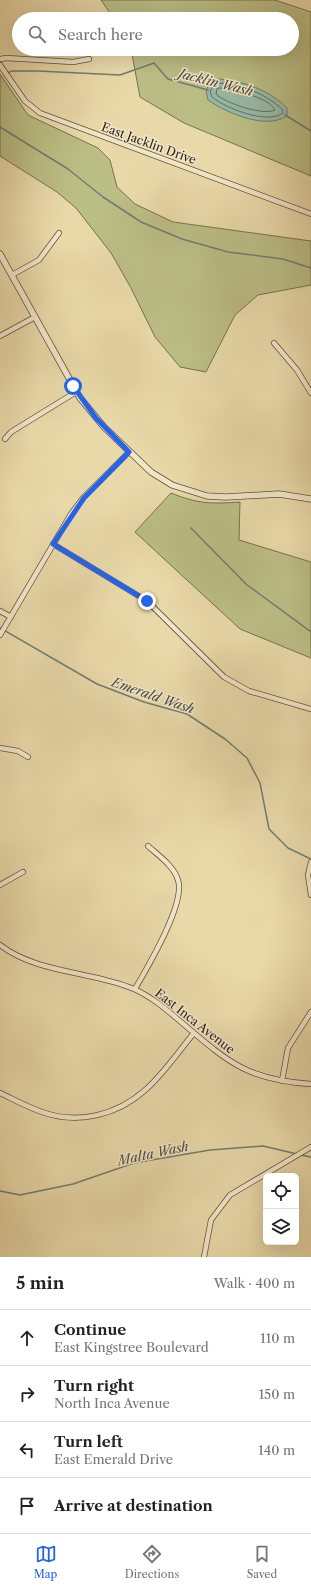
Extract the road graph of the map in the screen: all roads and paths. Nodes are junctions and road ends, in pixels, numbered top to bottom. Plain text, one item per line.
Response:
1 (89, 59) dead end
2 (0, 60) edge
3 (0, 65) edge
4 (311, 214) edge
5 (59, 233) dead end
6 (0, 254) edge
7 (12, 275) junction
8 (35, 317) junction
9 (0, 336) edge
10 (274, 343) dead end
11 (76, 392) junction
12 (311, 393) edge
13 (5, 439) dead end
14 (129, 452) junction
15 (311, 499) edge
16 (53, 544) junction
17 (0, 611) edge
18 (11, 617) junction
19 (0, 635) edge
20 (311, 709) edge
21 (0, 748) edge
22 (28, 757) dead end
23 (148, 846) dead end
24 (311, 862) edge
25 (23, 872) dead end
26 (0, 885) edge
27 (311, 895) edge
28 (0, 945) edge
29 (135, 989) junction
30 (311, 1012) edge
31 (194, 1033) junction
32 (282, 1082) junction
33 (311, 1084) edge
34 (0, 1093) edge
35 (311, 1147) edge
36 (204, 1257) edge

1 - 2 street
3 - 4 street, East Jacklin Drive
5 - 7 street
6 - 7 street
7 - 8 street
8 - 9 street
8 - 11 street
10 - 12 street
11 - 13 street
11 - 14 street
14 - 15 street
14 - 16 street
16 - 18 street
16 - 20 street
17 - 18 street
18 - 19 street
21 - 22 street
23 - 29 street
24 - 27 street
25 - 26 street
28 - 29 street, East Inca Avenue
29 - 31 street, East Inca Avenue
30 - 32 street
31 - 32 street, East Inca Avenue
31 - 34 street
32 - 33 street, East Inca Avenue
35 - 36 street

